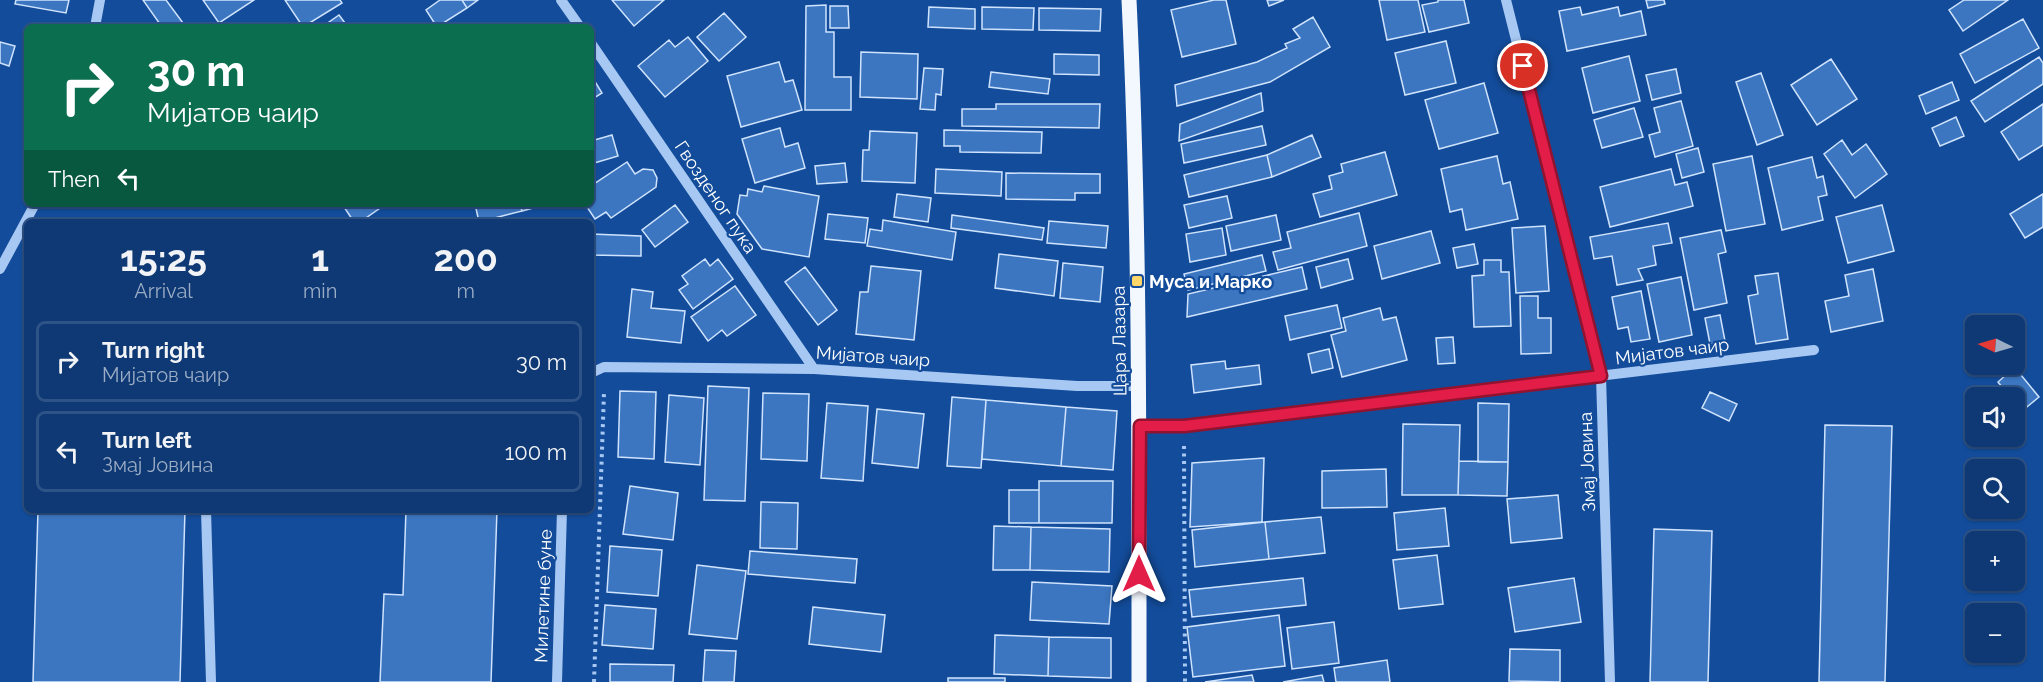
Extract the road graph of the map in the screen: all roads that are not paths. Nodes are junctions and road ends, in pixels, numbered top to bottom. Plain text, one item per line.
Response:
1 (100, 0) edge
2 (561, 0) edge
3 (1129, 0) edge
4 (1506, 0) edge
5 (96, 24) edge
6 (578, 24) edge
7 (594, 47) edge
8 (24, 224) edge
9 (0, 269) edge
10 (1814, 350) dead end
11 (814, 369) junction
12 (594, 372) edge
13 (1601, 376) junction
14 (1139, 386) junction
15 (1140, 426) junction
16 (206, 513) edge
17 (562, 513) edge
18 (211, 682) edge
19 (557, 682) edge
20 (1139, 682) edge
21 (1610, 682) edge

1 - 5 street
2 - 6 street
3 - 14 main road, Цара Лазара
4 - 13 street, Змај Јовина
7 - 11 street, Гвозденог пука
8 - 9 street
10 - 13 street, Мијатов чаир
11 - 12 street, Мијатов чаир
11 - 14 street, Мијатов чаир
13 - 15 street, Мијатов чаир
13 - 21 street, Змај Јовина
14 - 15 main road, Цара Лазара
15 - 20 main road, Цара Лазара
16 - 18 street
17 - 19 street, Милетине буне

